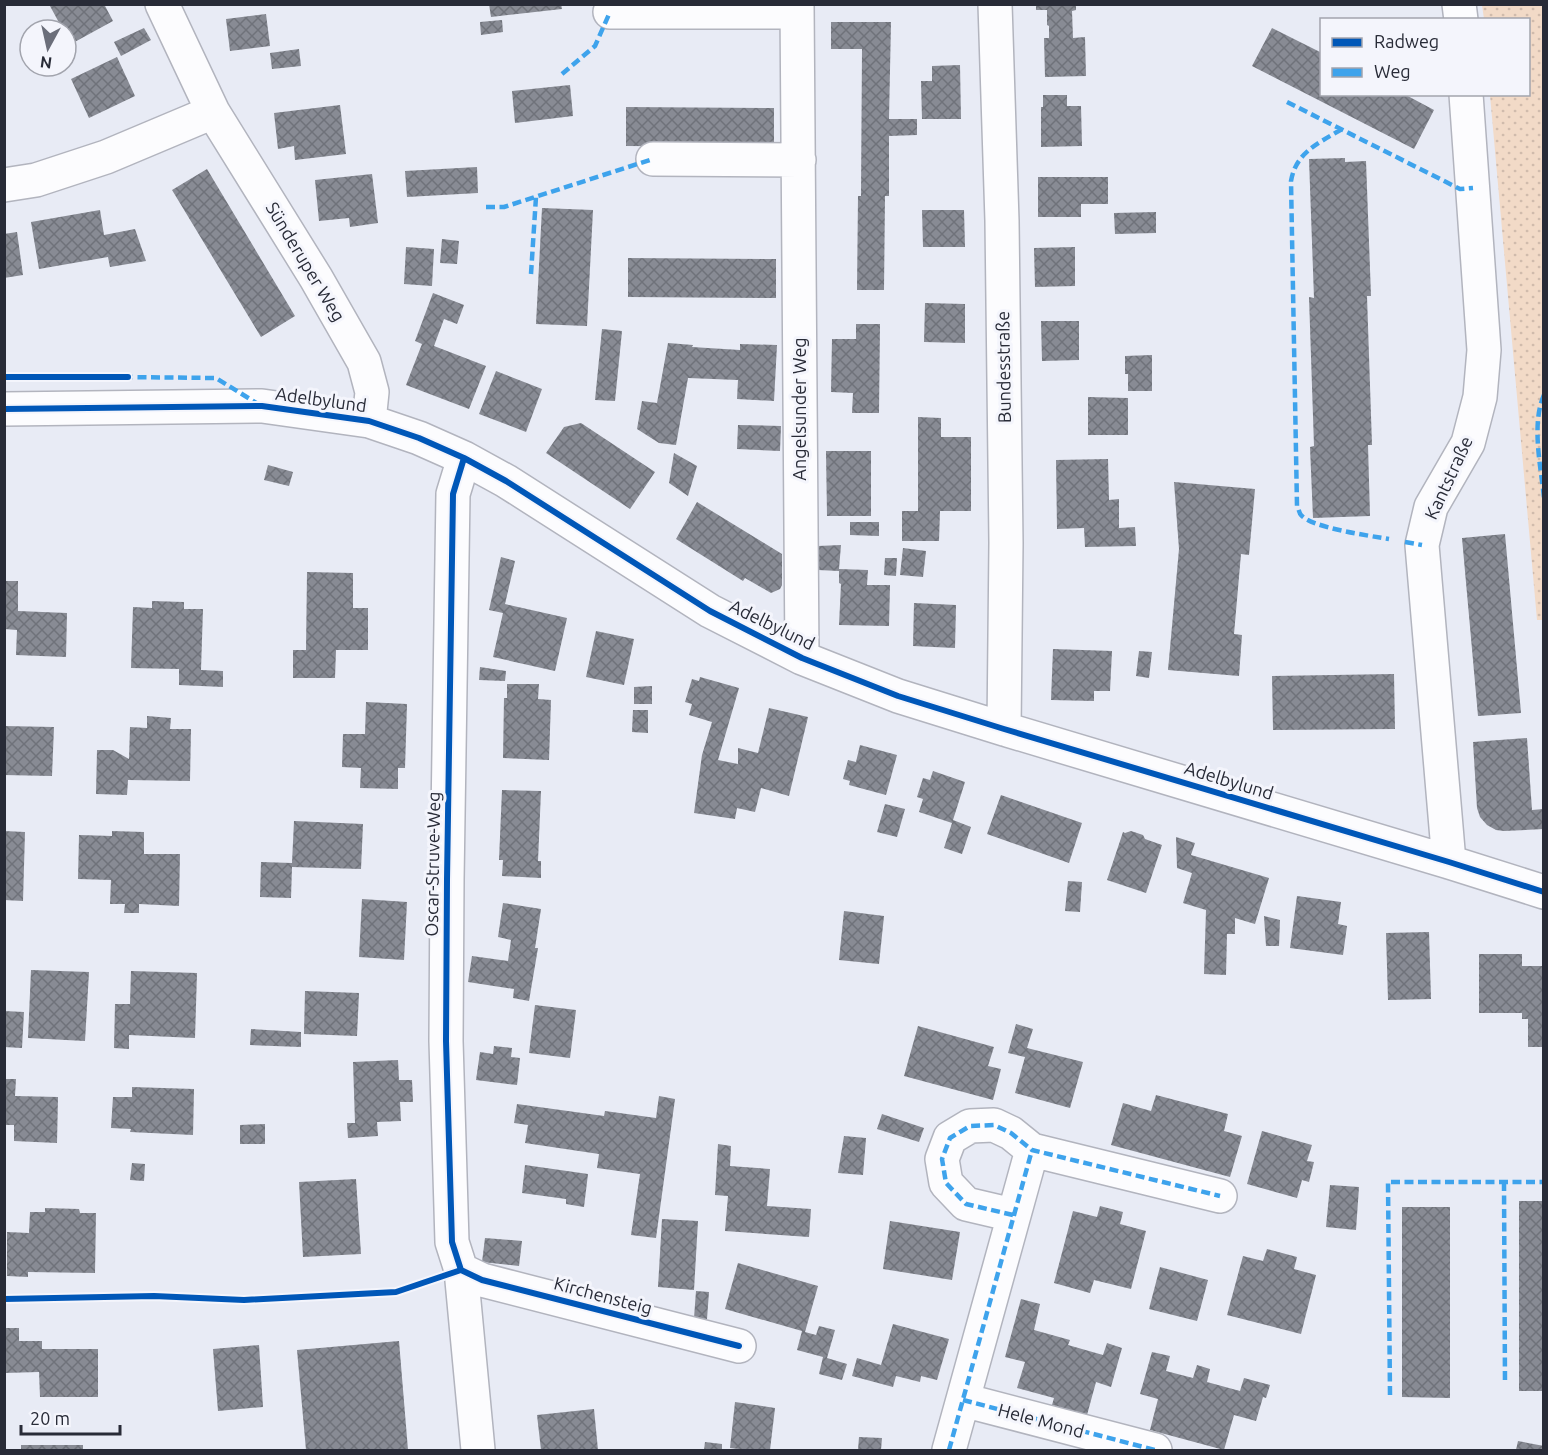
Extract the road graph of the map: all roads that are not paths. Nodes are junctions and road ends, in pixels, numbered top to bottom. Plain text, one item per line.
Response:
1 (162, 4) edge
2 (995, 4) edge
3 (797, 8) edge
4 (610, 12) dead end
5 (1466, 96) edge
6 (213, 112) junction
7 (653, 159) dead end
8 (799, 160) junction
9 (4, 185) edge
10 (4, 409) edge
11 (369, 421) junction
12 (464, 458) junction
13 (802, 658) junction
14 (1004, 729) junction
15 (1449, 862) junction
16 (1544, 892) edge
17 (1032, 1150) junction
18 (1220, 1196) dead end
19 (1013, 1215) junction
20 (461, 1270) junction
21 (739, 1346) dead end
22 (963, 1400) junction
23 (478, 1450) edge
24 (949, 1450) edge
25 (1155, 1450) edge

1 - 6 street, Sünderuper Weg
2 - 14 street, Bundesstraße
3 - 4 street, Angelsunder Weg
3 - 8 street, Angelsunder Weg
5 - 15 street, Kantstraße
6 - 9 street
6 - 11 street, Sünderuper Weg
7 - 8 street
8 - 13 street, Angelsunder Weg
10 - 11 street, Adelbylund
11 - 12 street, Adelbylund
12 - 13 street, Adelbylund
12 - 20 street, Oscar-Struve-Weg
13 - 14 street, Adelbylund
14 - 15 street, Adelbylund
15 - 16 street, Adelbylund
17 - 18 street
17 - 19 street
17 - 19 street
19 - 22 street
20 - 21 street, Kirchensteig
20 - 23 street, Oscar-Struve-Weg
22 - 24 street
22 - 25 street, Hele Mond

